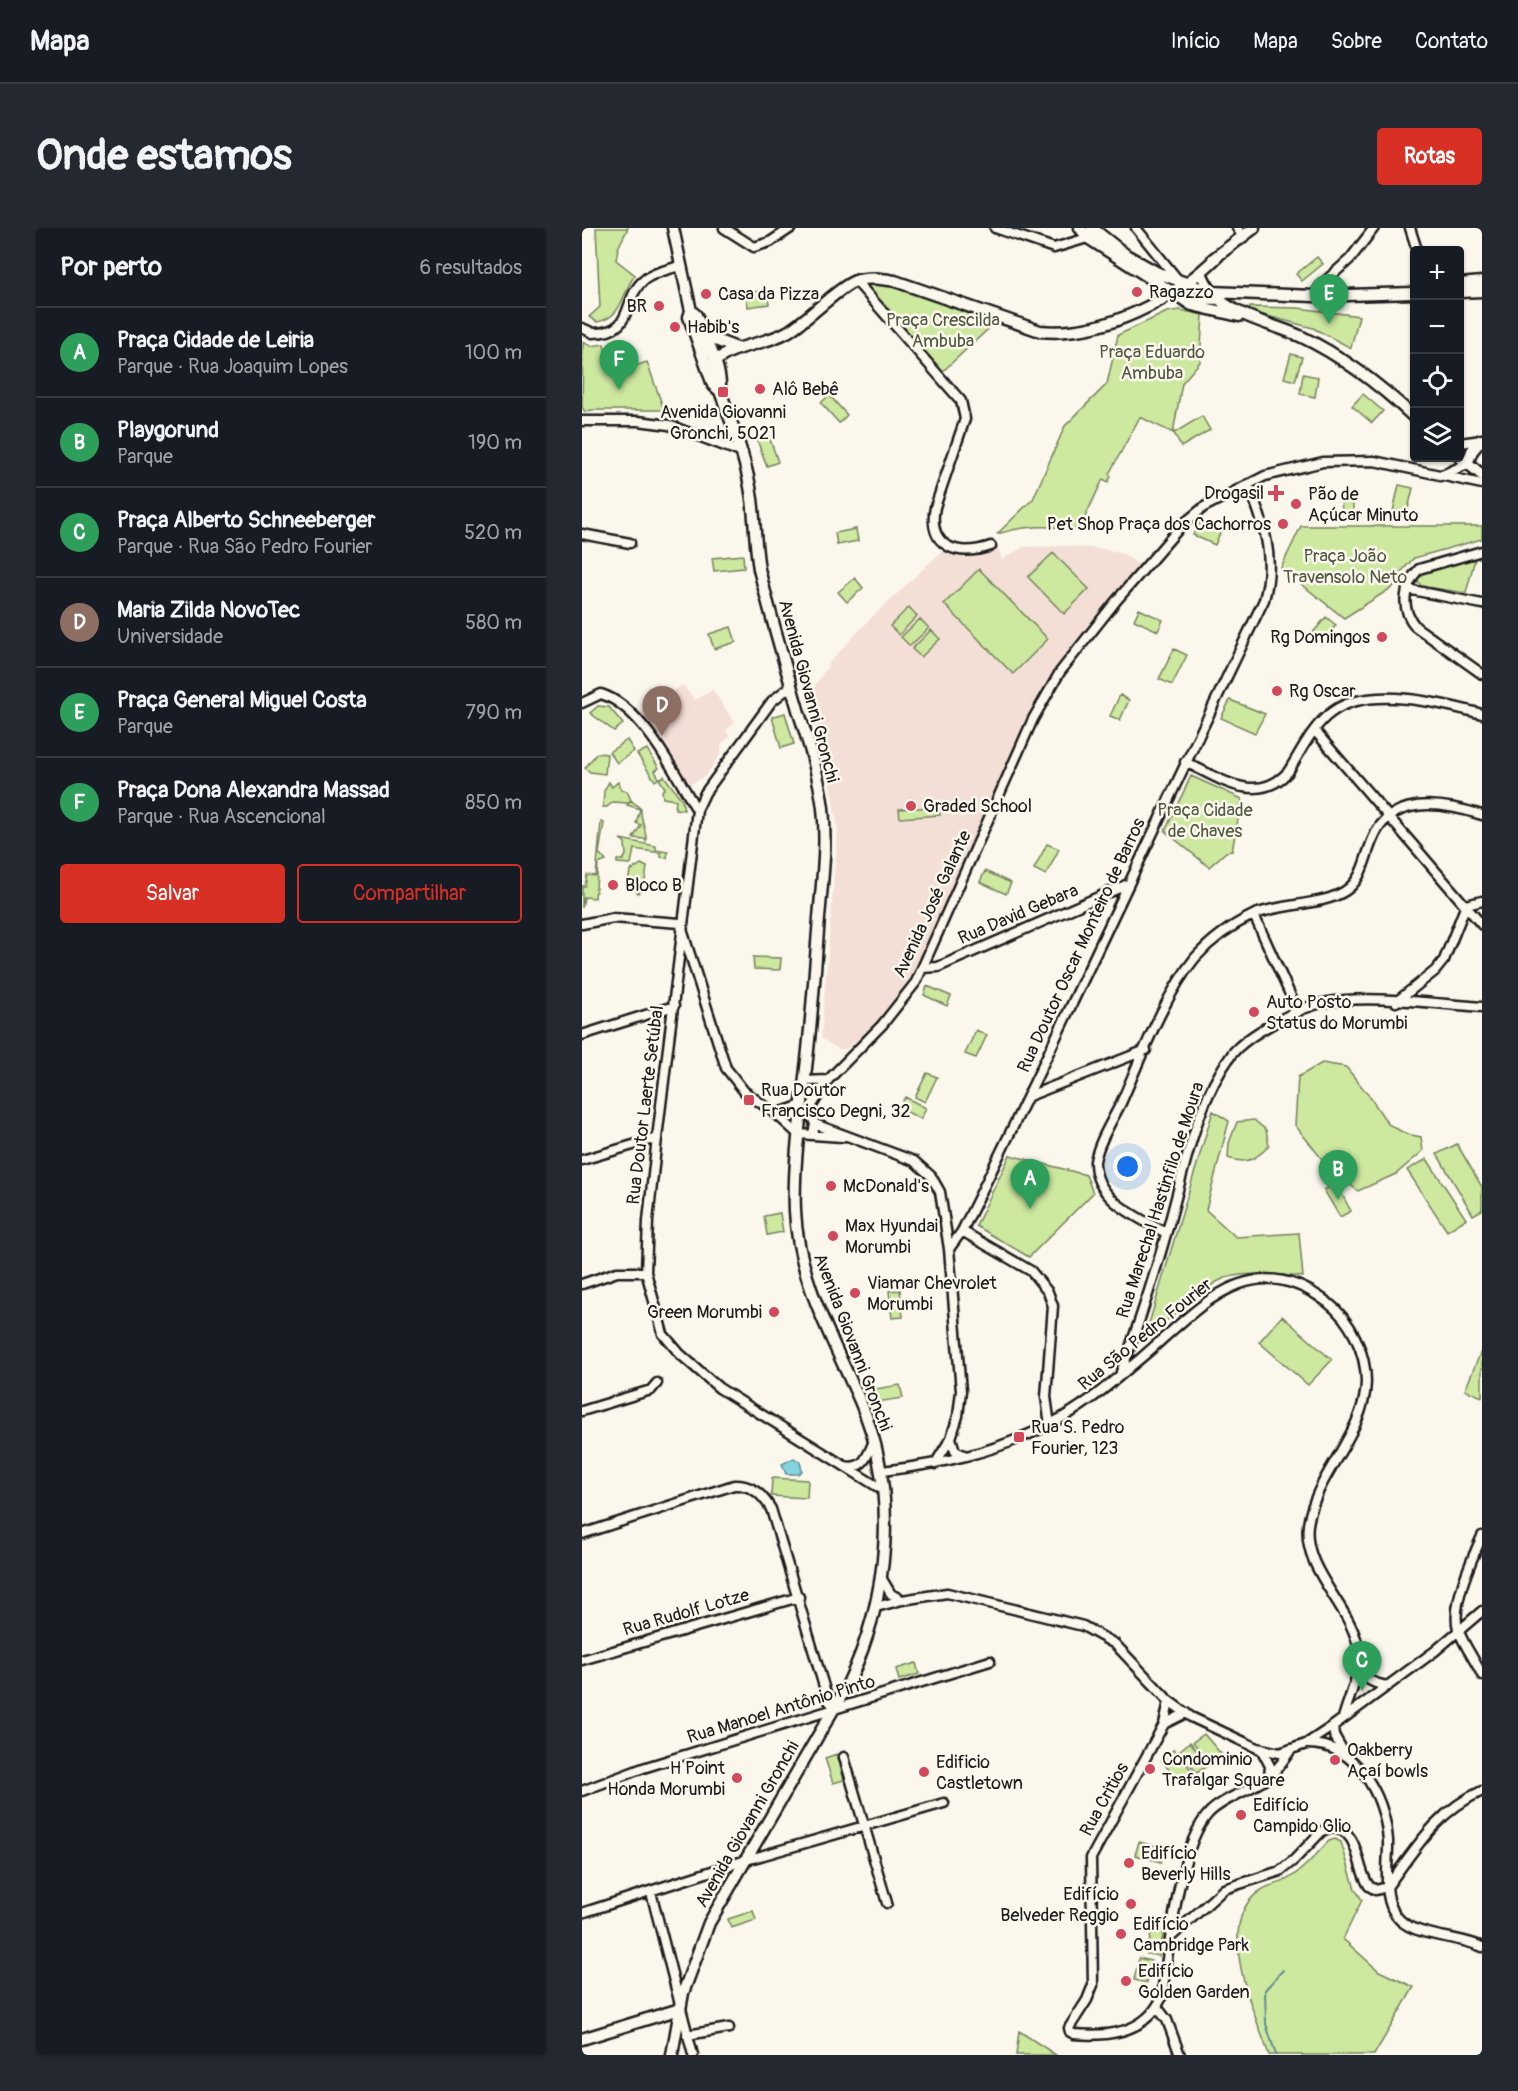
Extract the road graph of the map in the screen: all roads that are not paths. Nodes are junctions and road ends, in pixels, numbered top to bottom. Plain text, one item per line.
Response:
1 (673, 228) edge
2 (724, 228) edge
3 (791, 228) edge
4 (995, 228) edge
5 (1080, 228) edge
6 (1136, 228) edge
7 (1254, 228) edge
8 (1374, 228) edge
9 (1410, 228) edge
10 (782, 231) edge
11 (1240, 232) edge
12 (1092, 233) edge
13 (1416, 246) edge
14 (1159, 254) junction
15 (1218, 256) junction
16 (679, 266) junction
17 (1201, 272) junction
18 (1157, 278) junction
19 (856, 281) junction
20 (1482, 282) edge
21 (1183, 283) junction
22 (1464, 284) edge
23 (1482, 291) edge
24 (1211, 292) junction
25 (1464, 292) edge
26 (1410, 293) edge
27 (1174, 294) junction
28 (1238, 294) junction
29 (1314, 296) junction
30 (1221, 299) junction
31 (1155, 300) junction
32 (1251, 318) junction
33 (582, 328) edge
34 (704, 336) junction
35 (739, 349) junction
36 (701, 352) junction
37 (716, 361) junction
38 (720, 392) junction
39 (1410, 413) edge
40 (582, 421) edge
41 (1481, 440) edge
42 (1464, 442) edge
43 (743, 453) junction
44 (1464, 459) edge
45 (1464, 461) edge
46 (1460, 462) edge
47 (1482, 475) edge
48 (1440, 476) junction
49 (1248, 484) junction
50 (1482, 484) edge
51 (582, 534) edge
52 (630, 543) dead end
53 (991, 546) dead end
54 (1482, 551) edge
55 (1407, 589) junction
56 (1482, 604) edge
57 (1482, 674) edge
58 (791, 686) junction
59 (582, 703) edge
60 (1482, 714) edge
61 (1315, 731) junction
62 (1185, 762) junction
63 (697, 810) junction
64 (1482, 815) edge
65 (1389, 817) junction
66 (1126, 885) junction
67 (1482, 901) edge
68 (1466, 905) junction
69 (1254, 915) junction
70 (582, 924) edge
71 (1482, 925) edge
72 (683, 926) junction
73 (922, 968) junction
74 (1396, 1002) junction
75 (674, 1005) junction
76 (1482, 1007) edge
77 (1298, 1012) junction
78 (582, 1035) edge
79 (1146, 1050) junction
80 (828, 1080) junction
81 (804, 1082) junction
82 (1027, 1097) junction
83 (802, 1105) junction
84 (776, 1114) junction
85 (815, 1124) junction
86 (798, 1134) junction
87 (813, 1134) junction
88 (846, 1137) junction
89 (657, 1138) junction
90 (582, 1160) edge
91 (962, 1231) junction
92 (1166, 1233) junction
93 (949, 1249) junction
94 (646, 1272) junction
95 (582, 1284) edge
96 (1133, 1338) junction
97 (1148, 1351) junction
98 (1120, 1373) junction
99 (657, 1383) dead end
100 (582, 1411) edge
101 (1050, 1425) junction
102 (951, 1438) junction
103 (874, 1441) junction
104 (972, 1456) junction
105 (844, 1465) junction
106 (934, 1465) junction
107 (882, 1471) junction
108 (883, 1490) junction
109 (582, 1534) edge
110 (1482, 1536) edge
111 (882, 1579) junction
112 (799, 1597) junction
113 (902, 1600) junction
114 (876, 1607) junction
115 (1482, 1611) edge
116 (1458, 1629) junction
117 (582, 1660) edge
118 (990, 1661) dead end
119 (1358, 1662) junction
120 (1482, 1675) edge
121 (1388, 1686) junction
122 (1169, 1701) junction
123 (833, 1709) junction
124 (1186, 1713) junction
125 (1343, 1719) junction
126 (1164, 1724) junction
127 (1333, 1726) junction
128 (1306, 1744) junction
129 (1261, 1749) junction
130 (1290, 1751) junction
131 (1343, 1752) junction
132 (844, 1757) dead end
133 (1269, 1777) junction
134 (582, 1791) edge
135 (1482, 1791) edge
136 (944, 1803) dead end
137 (866, 1826) junction
138 (743, 1861) junction
139 (1388, 1887) junction
140 (651, 1892) junction
141 (887, 1903) dead end
142 (582, 1913) edge
143 (1172, 1936) junction
144 (1482, 1947) edge
145 (1157, 2007) junction
146 (680, 2009) junction
147 (729, 2028) dead end
148 (687, 2035) junction
149 (582, 2038) edge
150 (672, 2055) edge
151 (693, 2055) edge
152 (1180, 2055) edge

1 - 16 main road, Avenida Giovanni Gronchi
2 - 10 street
3 - 10 street
4 - 12 street
5 - 12 main road
6 - 14 street
7 - 11 main road
8 - 29 street
9 - 13 street
11 - 15 main road
12 - 18 main road
14 - 18 street
14 - 21 street
15 - 17 main road
15 - 21 main road
16 - 33 street
16 - 34 main road, Avenida Giovanni Gronchi
17 - 21 main road
17 - 24 main road
18 - 21 main road
18 - 27 main road
18 - 31 main road
19 - 31 main road
19 - 35 main road
19 - 53 street
20 - 22 main road
21 - 24 main road
21 - 27 main road
23 - 25 main road
24 - 28 main road
24 - 30 main road
26 - 29 main road
27 - 30 main road
27 - 31 main road
27 - 31 main road
27 - 32 main road
28 - 29 main road
28 - 30 main road
30 - 32 main road
32 - 39 main road
34 - 35 main road
34 - 36 main road, Avenida Giovanni Gronchi
34 - 37 main road, Avenida Giovanni Gronchi
35 - 37 main road
36 - 37 main road
36 - 38 main road, Avenida Giovanni Gronchi
37 - 38 main road, Avenida Giovanni Gronchi
38 - 43 main road, Avenida Giovanni Gronchi
40 - 43 street
41 - 42 street
41 - 44 main road
43 - 58 main road, Avenida Giovanni Gronchi
45 - 47 main road
46 - 48 street
48 - 49 street, Avenida José Galante
48 - 50 street, Avenida José Galante
49 - 62 street, Rua Doutor Oscar Monteiro de Barros
49 - 73 street, Avenida José Galante
51 - 52 street
54 - 55 street
55 - 56 street
55 - 57 street
58 - 63 street, Rua Doutor Laerte Setúbal
58 - 81 main road, Avenida Giovanni Gronchi
59 - 63 street
60 - 61 street
61 - 62 street
61 - 65 street
62 - 66 street, Rua Doutor Oscar Monteiro de Barros
63 - 72 street, Rua Doutor Laerte Setúbal
64 - 65 street
65 - 68 street
65 - 69 street
66 - 73 street, Rua David Gebara
66 - 82 street, Rua Doutor Oscar Monteiro de Barros
67 - 68 street
68 - 71 street
68 - 74 street
69 - 77 street
69 - 79 street
70 - 72 street
72 - 75 street, Rua Doutor Laerte Setúbal
72 - 84 street
73 - 80 street, Avenida José Galante
74 - 76 street, Rua Marechal Hastinfilo de Moura
74 - 77 street, Rua Marechal Hastinfilo de Moura
75 - 78 street
75 - 89 street, Rua Doutor Laerte Setúbal
77 - 92 street, Rua Marechal Hastinfilo de Moura
79 - 82 street
79 - 92 street
80 - 81 street
80 - 85 street, Avenida José Galante
81 - 83 main road, Avenida Giovanni Gronchi
82 - 91 street, Rua Doutor Oscar Monteiro de Barros
83 - 84 street
83 - 86 main road, Avenida Giovanni Gronchi
84 - 86 street
85 - 87 street, Avenida José Galante
85 - 88 street
86 - 87 street
86 - 103 main road, Avenida Giovanni Gronchi
87 - 88 street
88 - 93 street
89 - 90 street
89 - 94 street, Rua Doutor Laerte Setúbal
91 - 93 street, Rua Doutor Oscar Monteiro de Barros
91 - 101 street
92 - 96 street, Rua Marechal Hastinfilo de Moura
93 - 102 street
94 - 95 street
94 - 105 street, Rua Doutor Laerte Setúbal
96 - 97 street, Rua Marechal Hastinfilo de Moura
96 - 98 street, Rua Marechal Hastinfilo de Moura
97 - 98 street, Rua São Pedro Fourier
97 - 119 street, Rua São Pedro Fourier
98 - 101 street, Rua São Pedro Fourier
99 - 100 street
101 - 104 street, Rua São Pedro Fourier
102 - 104 street
102 - 106 street
103 - 105 street
103 - 107 main road, Avenida Giovanni Gronchi
104 - 106 street, Rua São Pedro Fourier
105 - 108 street, Rua Doutor Laerte Setúbal
106 - 107 street, Rua São Pedro Fourier
107 - 108 main road, Avenida Giovanni Gronchi
108 - 111 main road, Avenida Giovanni Gronchi
109 - 112 street
110 - 116 street
111 - 113 street
111 - 114 main road, Avenida Giovanni Gronchi
112 - 117 street, Rua Rudolf Lotze
112 - 123 street
113 - 114 street
113 - 122 street
114 - 123 main road, Avenida Giovanni Gronchi
115 - 116 street
116 - 120 street
116 - 121 street
118 - 123 street, Rua Manoel Antônio Pinto
119 - 121 street, Rua São Pedro Fourier
119 - 125 street, Rua São Pedro Fourier
121 - 125 street
122 - 124 street
122 - 126 street, Rua Critios
123 - 134 street, Rua Manoel Antônio Pinto
123 - 138 main road, Avenida Giovanni Gronchi
124 - 126 street
124 - 129 street
125 - 127 street
126 - 145 street, Rua Critios
127 - 128 street
127 - 131 street
128 - 130 street
128 - 131 street
129 - 130 street
129 - 133 street
130 - 133 street
131 - 139 street
132 - 137 street
133 - 143 street
135 - 139 street
136 - 137 street
137 - 138 street
137 - 141 street
138 - 140 street
138 - 146 main road, Avenida Giovanni Gronchi
139 - 143 street
139 - 144 street
140 - 142 street
140 - 146 street
143 - 145 street
145 - 152 street
146 - 148 street
146 - 149 main road
146 - 150 main road, Avenida Giovanni Gronchi
147 - 148 street
148 - 151 street

